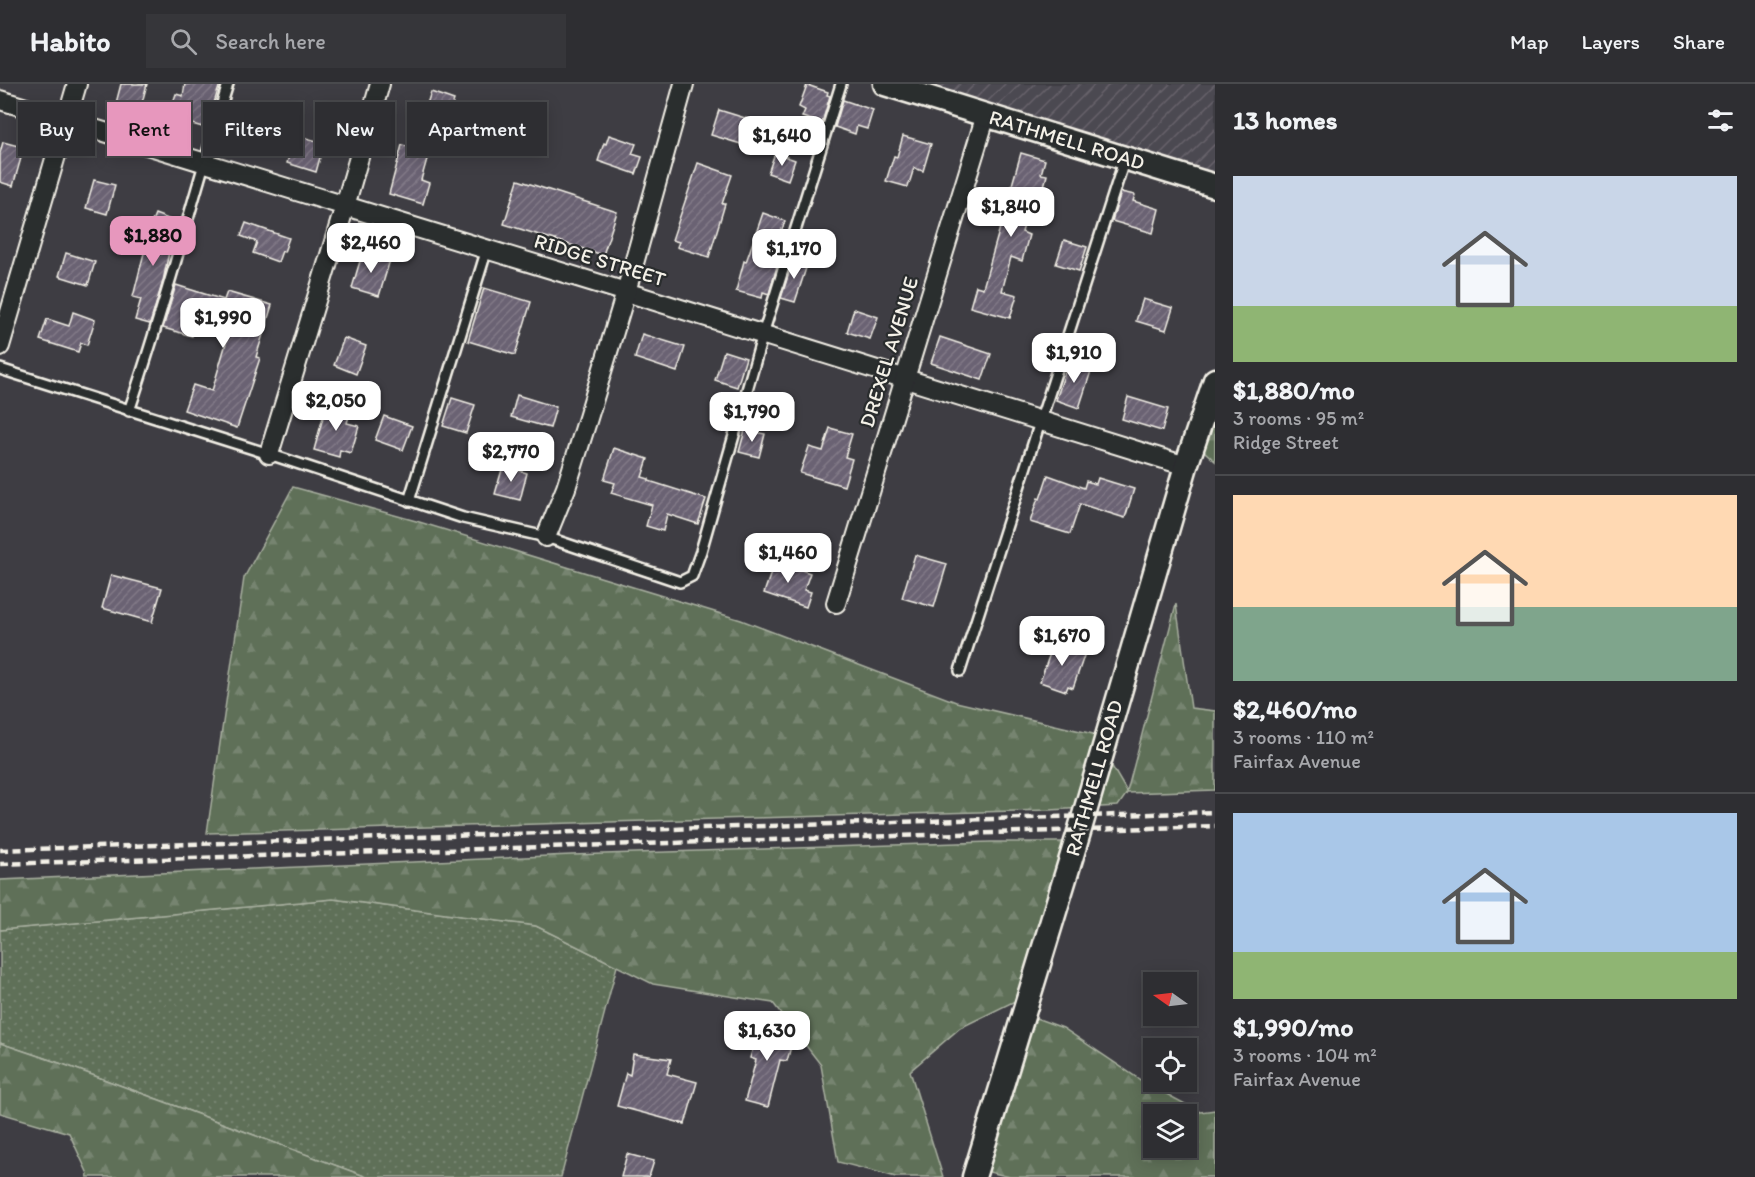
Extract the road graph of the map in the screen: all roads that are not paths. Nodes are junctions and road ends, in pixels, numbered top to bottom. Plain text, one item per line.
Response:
1 (77, 84) edge
2 (228, 84) edge
3 (380, 84) edge
4 (684, 84) edge
5 (841, 84) edge
6 (885, 84) edge
7 (0, 100) edge
8 (72, 102) edge
9 (18, 106) edge
10 (986, 115) junction
11 (95, 129) edge
12 (57, 156) edge
13 (1125, 158) junction
14 (203, 162) junction
15 (1215, 186) edge
16 (345, 206) junction
17 (487, 249) junction
18 (626, 292) junction
19 (764, 334) junction
20 (0, 346) edge
21 (0, 369) edge
22 (905, 378) junction
23 (1215, 380) edge
24 (129, 411) junction
25 (1041, 421) junction
26 (269, 454) junction
27 (1186, 466) junction
28 (409, 501) junction
29 (546, 537) junction
30 (836, 603) dead end
31 (960, 671) dead end
32 (974, 1177) edge

1 - 8 street
2 - 14 lane
3 - 16 street
4 - 18 street
5 - 19 lane
6 - 10 street, RATHMELL ROAD
7 - 9 street, RIDGE STREET
10 - 13 street, RATHMELL ROAD
10 - 22 street, DREXEL AVENUE
11 - 14 street, RIDGE STREET
12 - 20 street
13 - 15 street, RATHMELL ROAD
13 - 25 lane
14 - 16 street, RIDGE STREET
14 - 24 lane
16 - 17 street, RIDGE STREET
16 - 26 street
17 - 18 street, RIDGE STREET
17 - 28 lane
18 - 19 street, RIDGE STREET
18 - 29 street
19 - 22 street, RIDGE STREET
19 - 29 lane
21 - 24 lane
22 - 25 street, RIDGE STREET
22 - 30 street, DREXEL AVENUE
23 - 27 street, RATHMELL ROAD
24 - 26 lane
25 - 27 street, RIDGE STREET
25 - 31 lane
26 - 28 lane
27 - 32 street, RATHMELL ROAD
28 - 29 lane

